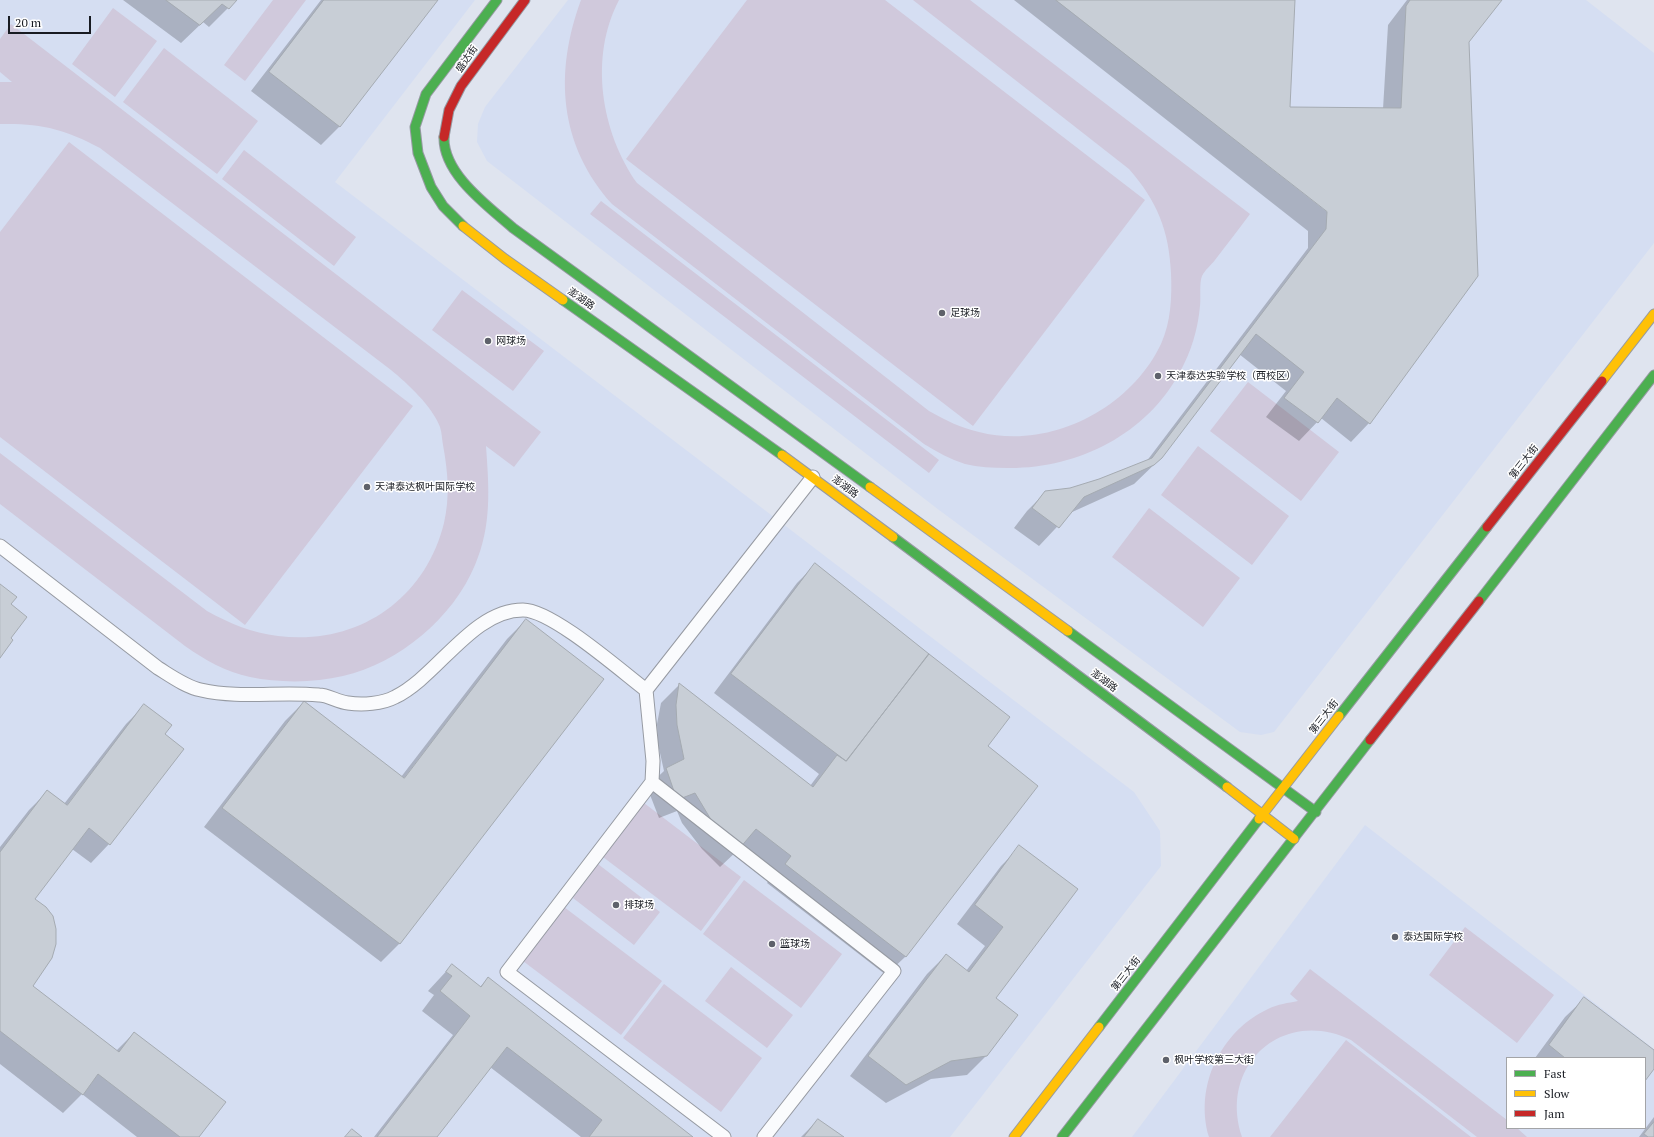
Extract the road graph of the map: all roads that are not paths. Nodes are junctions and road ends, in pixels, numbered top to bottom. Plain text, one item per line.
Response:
1 (497, 0) edge
2 (524, 0) edge
3 (415, 132) joint
4 (444, 139) joint
5 (1654, 314) edge
6 (1654, 375) edge
7 (814, 476) junction
8 (0, 546) edge
9 (646, 690) junction
10 (652, 782) junction
11 (1283, 787) junction
12 (1316, 812) junction
13 (1263, 814) junction
14 (1294, 839) junction
15 (724, 1137) edge
16 (764, 1137) edge
17 (1014, 1137) edge
18 (1062, 1137) edge

1 - 3 street, 盛达街
2 - 4 street, 盛达街
3 - 7 street, 澎湖路
4 - 11 street, 澎湖路
5 - 11 street, 第三大街
6 - 12 street
7 - 9 lane
7 - 13 street, 澎湖路
8 - 9 lane
9 - 10 lane
10 - 15 lane
10 - 16 lane
11 - 12 street, 澎湖路
11 - 13 street, 第三大街
12 - 14 street
13 - 14 street, 澎湖路
13 - 17 street, 第三大街
14 - 18 street

